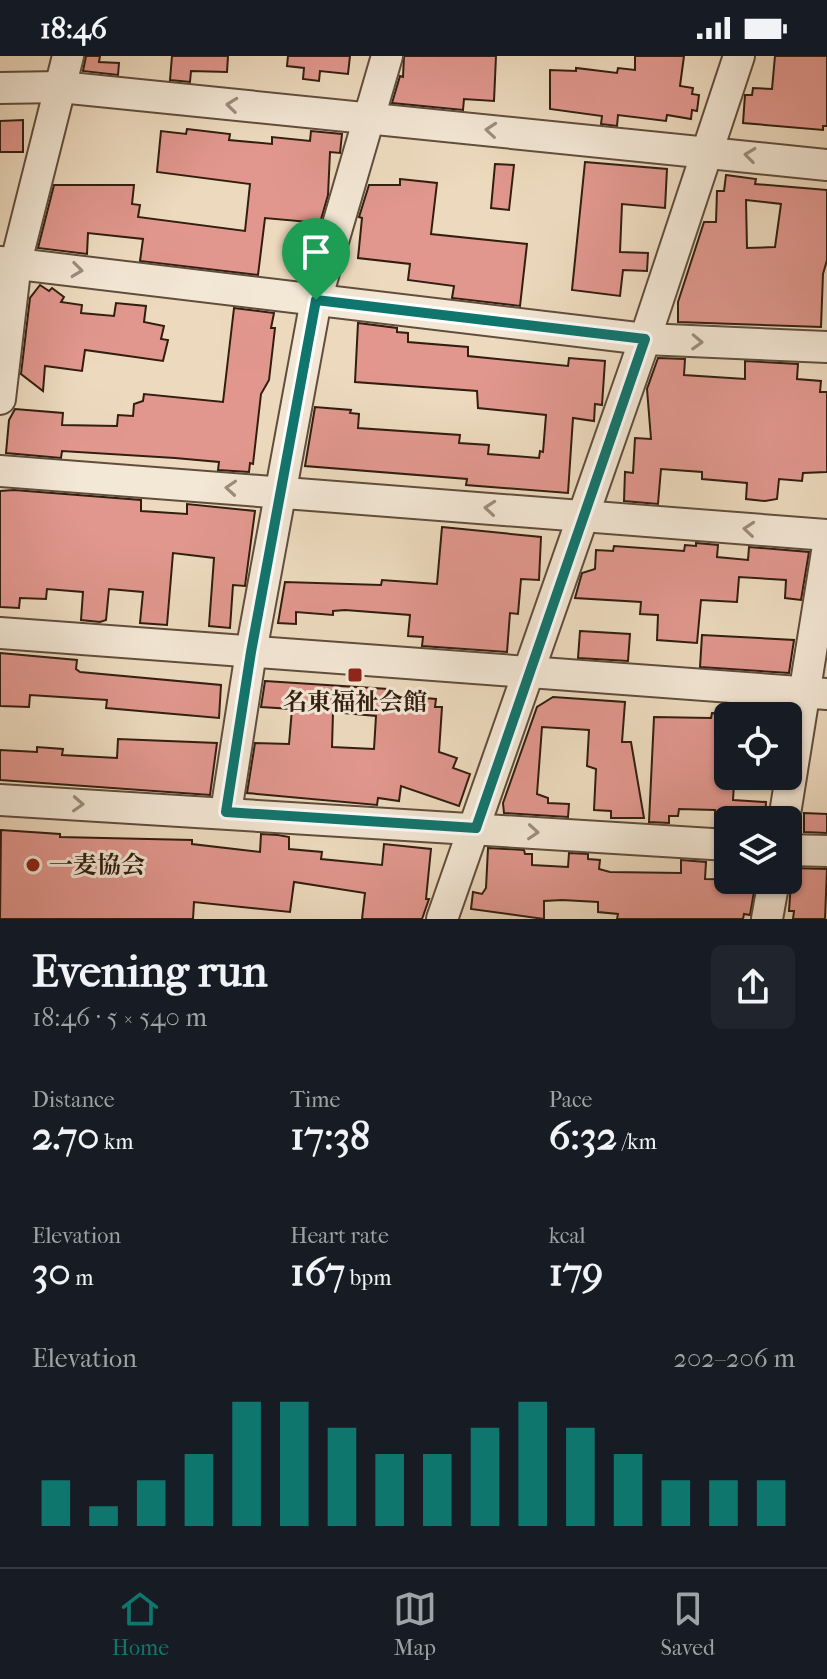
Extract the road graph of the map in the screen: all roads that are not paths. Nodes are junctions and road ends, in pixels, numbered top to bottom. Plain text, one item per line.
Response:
1 (68, 56) edge
2 (387, 56) edge
3 (739, 56) edge
4 (60, 87) junction
5 (0, 88) edge
6 (367, 118) junction
7 (709, 150) junction
8 (827, 165) edge
9 (8, 262) edge
10 (316, 300) junction
11 (645, 339) junction
12 (827, 347) edge
13 (0, 399) edge
14 (0, 471) edge
15 (280, 491) junction
16 (584, 516) junction
17 (827, 535) edge
18 (827, 552) edge
19 (0, 633) edge
20 (251, 652) junction
21 (528, 674) junction
22 (816, 694) edge
23 (0, 800) edge
24 (788, 806) edge
25 (226, 812) junction
26 (476, 828) junction
27 (714, 844) edge
28 (802, 850) edge
29 (827, 851) edge
30 (771, 894) edge
31 (442, 919) edge
32 (767, 919) edge

1 - 4 street
2 - 6 street
3 - 7 street
4 - 5 street
6 -> 4 street
4 - 9 street
7 -> 6 street
6 - 10 street
8 -> 7 street
7 - 11 street
9 -> 10 street
9 - 13 street
10 - 11 street
10 - 15 street
11 -> 12 street
11 - 16 street
15 -> 14 street
16 -> 15 street
15 - 20 street
17 -> 16 street
16 - 21 street
18 - 22 street
19 - 20 street
20 - 21 street
20 - 25 street
21 - 22 street
21 - 26 street
22 - 24 street
23 -> 25 street
25 - 26 street
26 -> 27 street
26 - 31 street
28 - 29 street
30 - 32 street

